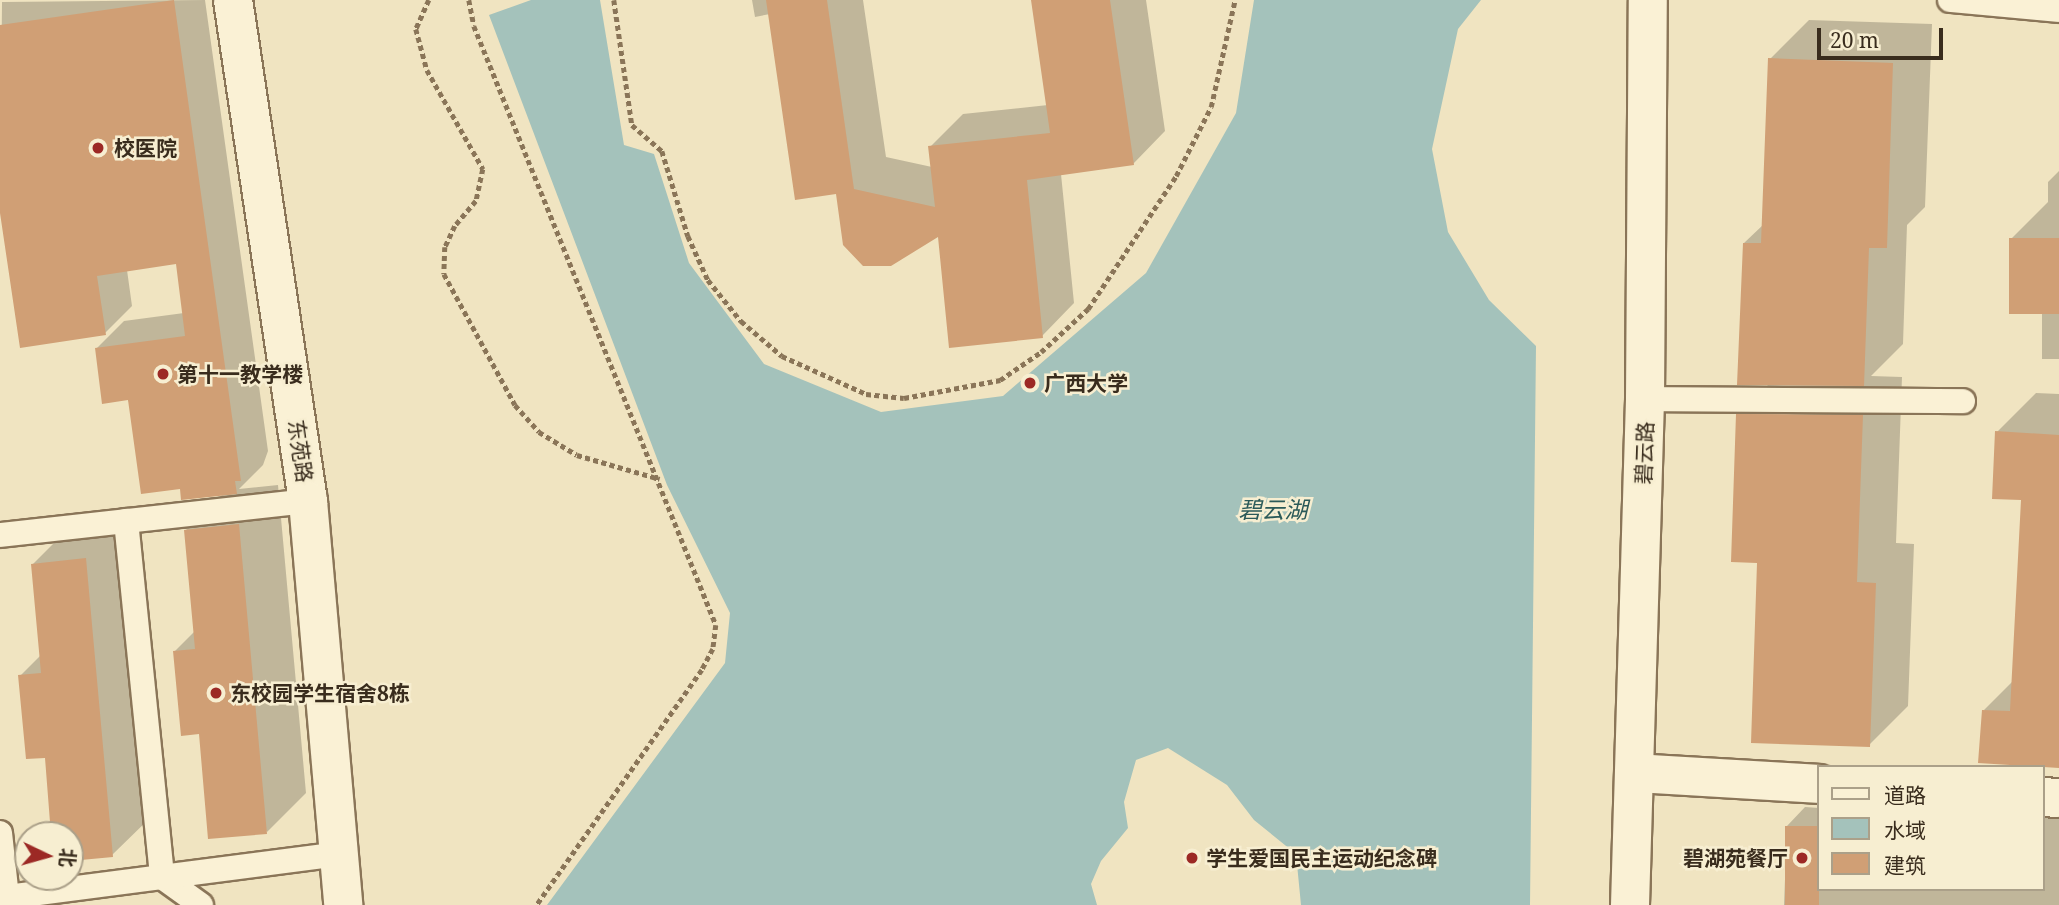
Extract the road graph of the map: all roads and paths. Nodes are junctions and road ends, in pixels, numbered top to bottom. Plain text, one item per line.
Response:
1 (233, 0) edge
2 (429, 0) edge
3 (469, 0) edge
4 (614, 0) edge
5 (1235, 0) edge
6 (1648, 0) edge
7 (1950, 0) edge
8 (2059, 10) edge
9 (1646, 399) junction
10 (1963, 401) dead end
11 (660, 479) junction
12 (308, 501) junction
13 (126, 521) junction
14 (0, 535) edge
15 (1635, 774) junction
16 (1818, 784) edge
17 (0, 833) edge
18 (340, 854) junction
19 (162, 877) junction
20 (3, 897) edge
21 (201, 905) edge
22 (343, 905) edge
23 (537, 905) edge
24 (1630, 905) edge

1 - 12 street, 东苑路
2 - 11 path
3 - 11 path
4 - 5 path
6 - 9 street, 碧云路
7 - 8 lane
9 - 10 lane
9 - 15 street, 碧云路
11 - 23 path
12 - 13 lane
12 - 18 street, 东苑路
13 - 14 lane
13 - 19 lane
15 - 16 street
15 - 24 street, 碧云路
17 - 20 lane
18 - 19 lane
18 - 22 street, 东苑路
19 - 20 lane
19 - 21 lane

